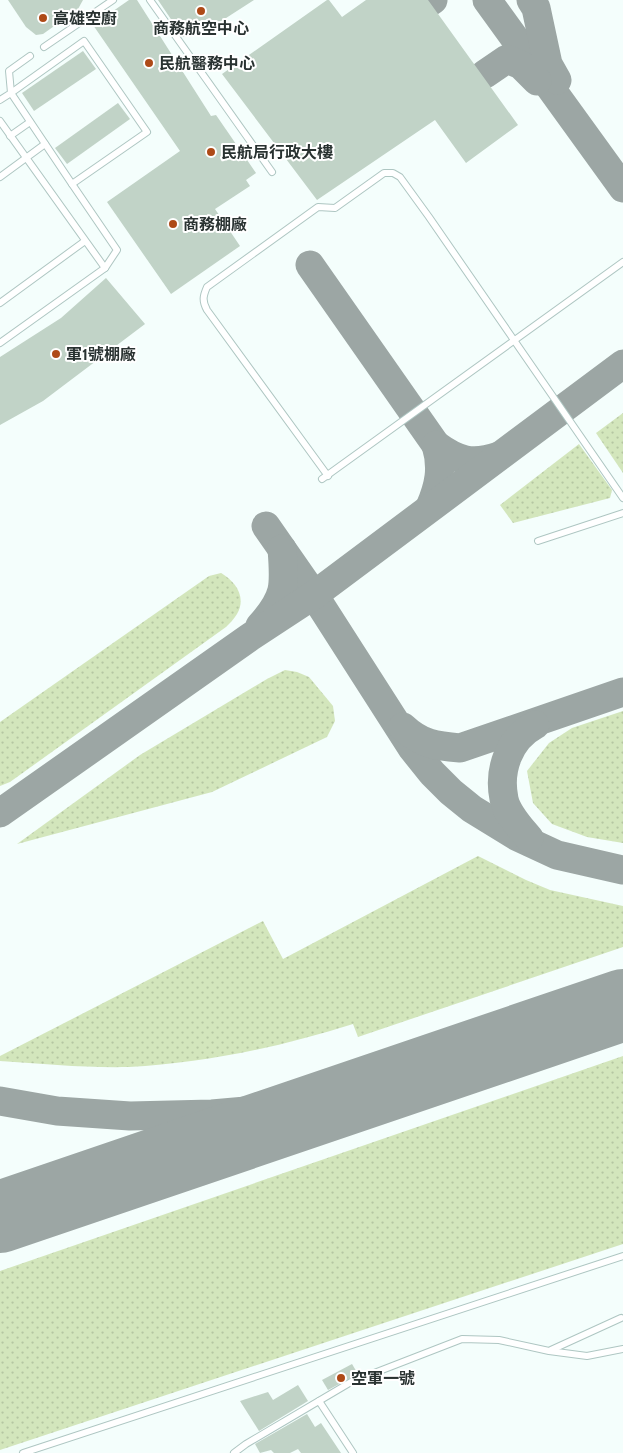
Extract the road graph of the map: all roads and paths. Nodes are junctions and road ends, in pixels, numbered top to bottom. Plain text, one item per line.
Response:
1 (113, 0) edge
2 (150, 0) edge
3 (44, 47) dead end
4 (30, 56) dead end
5 (11, 92) junction
6 (0, 100) edge
7 (0, 121) edge
8 (30, 122) junction
9 (10, 136) junction
10 (45, 144) junction
11 (26, 158) junction
12 (272, 172) dead end
13 (0, 177) edge
14 (72, 184) junction
15 (85, 241) junction
16 (623, 262) edge
17 (105, 268) junction
18 (0, 303) edge
19 (514, 340) junction
20 (0, 343) edge
21 (623, 498) edge
22 (623, 512) edge
23 (538, 541) dead end
24 (623, 1256) edge
25 (621, 1318) dead end
26 (623, 1349) edge
27 (549, 1351) junction
28 (319, 1400) junction
29 (23, 1453) edge
30 (234, 1453) edge
31 (353, 1453) edge

1 - 3 lane
2 - 12 lane
4 - 5 lane
5 - 6 lane
5 - 8 lane
5 - 14 lane
7 - 9 lane
8 - 9 lane
8 - 10 lane
9 - 11 lane
10 - 11 lane
10 - 14 lane
11 - 13 lane
11 - 15 lane
14 - 17 lane
15 - 17 lane
15 - 18 lane
16 - 19 lane
17 - 20 lane
19 - 19 lane
19 - 21 lane
22 - 23 lane
24 - 29 lane
25 - 27 lane
26 - 27 lane
27 - 28 lane
28 - 30 lane
28 - 31 lane

